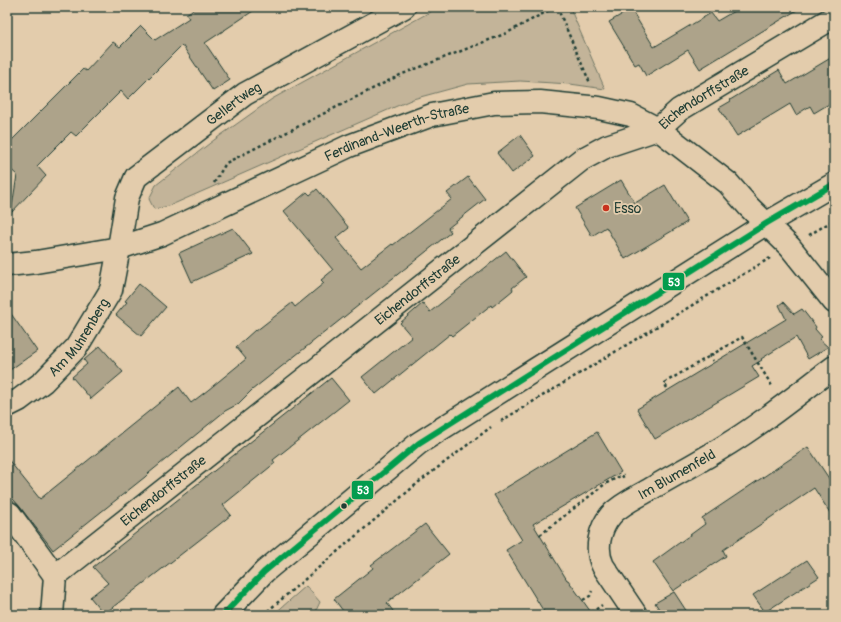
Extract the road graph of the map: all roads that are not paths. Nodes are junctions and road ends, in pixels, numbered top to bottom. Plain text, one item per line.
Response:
1 (404, 7) edge
2 (834, 17) edge
3 (658, 129) junction
4 (834, 184) edge
5 (767, 224) junction
6 (119, 248) junction
7 (7, 265) edge
8 (834, 302) edge
9 (834, 367) edge
10 (7, 406) edge
11 (7, 512) edge
12 (55, 576) junction
13 (52, 615) edge
14 (223, 615) edge
15 (636, 615) edge

1 - 6 street, Gellertweg
2 - 3 street, Eichendorffstraße
3 - 5 street, Ferdinand-Weerth-Straße
3 - 6 street, Ferdinand-Weerth-Straße
3 - 12 street, Eichendorffstraße
4 - 5 street
5 - 8 street, Ferdinand-Weerth-Straße
5 - 14 street
6 - 7 street, Ferdinand-Weerth-Straße
6 - 10 street, Am Muhrenberg
9 - 15 street, Im Blumenfeld
11 - 12 street
12 - 13 street

